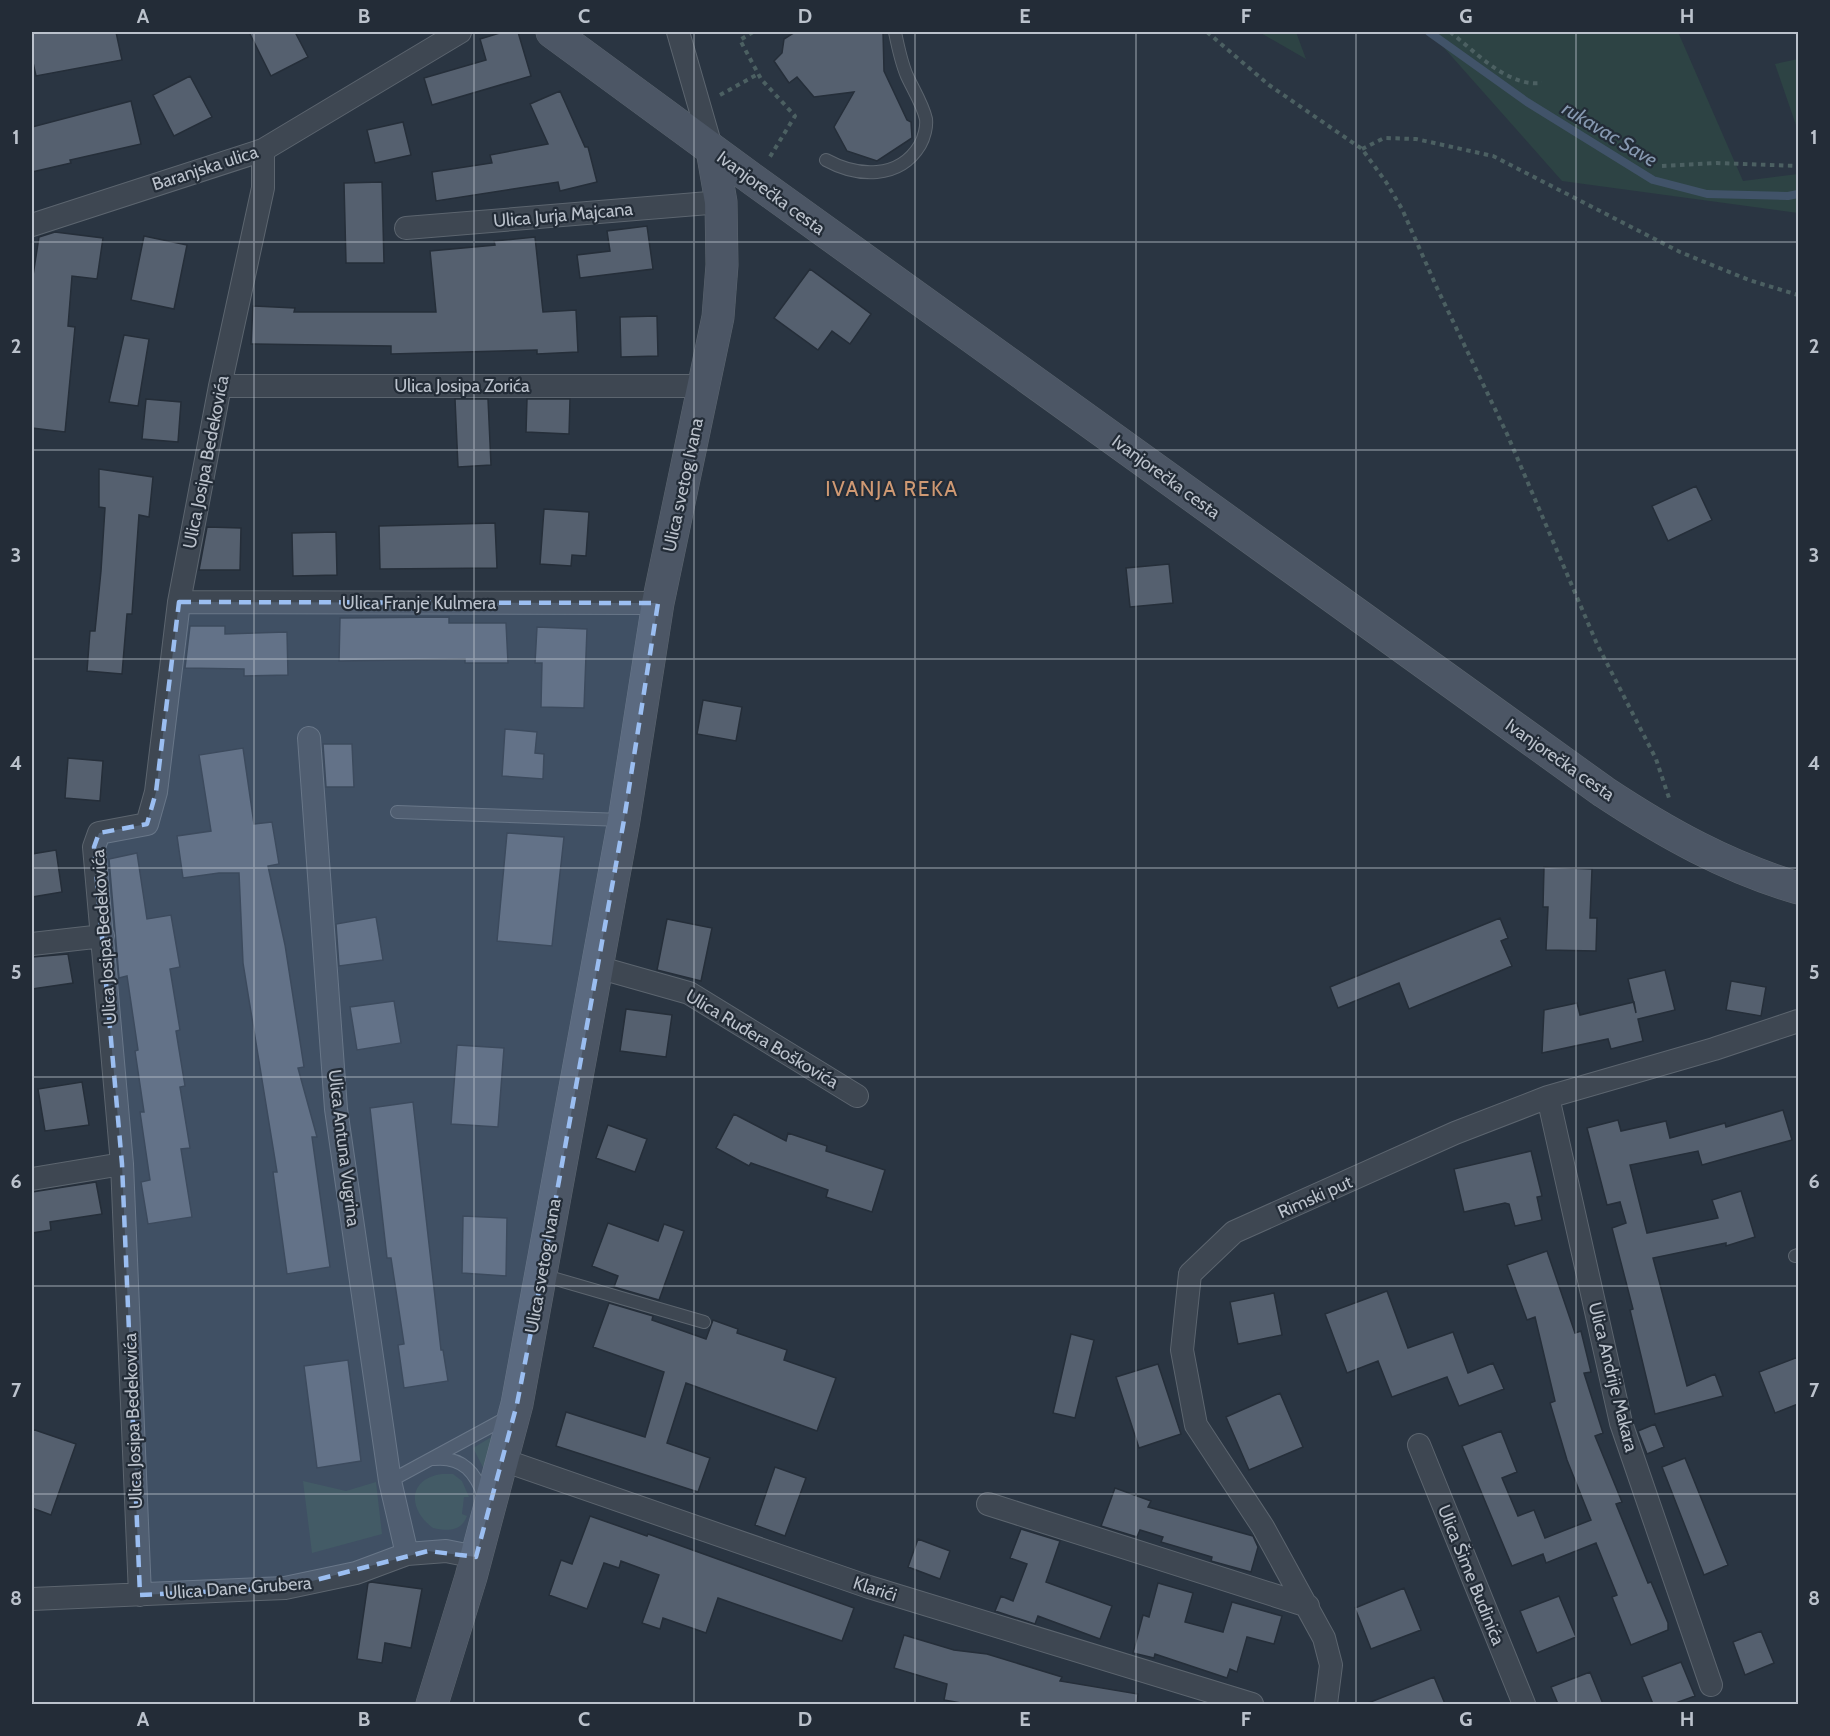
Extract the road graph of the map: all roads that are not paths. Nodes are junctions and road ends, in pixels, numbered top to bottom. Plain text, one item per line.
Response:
1 (460, 32) edge
2 (552, 32) edge
3 (678, 32) edge
4 (895, 32) edge
5 (263, 150) junction
6 (712, 150) junction
7 (826, 160) dead end
8 (721, 202) junction
9 (32, 225) edge
10 (406, 228) dead end
11 (220, 386) junction
12 (704, 386) junction
13 (180, 602) junction
14 (658, 603) junction
15 (309, 738) dead end
16 (397, 812) dead end
17 (624, 820) junction
18 (1798, 888) edge
19 (103, 936) junction
20 (32, 944) edge
21 (597, 967) junction
22 (1798, 1021) edge
23 (857, 1096) dead end
24 (1548, 1097) junction
25 (123, 1164) junction
26 (32, 1179) edge
27 (542, 1275) junction
28 (704, 1322) dead end
29 (516, 1410) junction
30 (1419, 1445) dead end
31 (431, 1459) junction
32 (503, 1460) junction
33 (390, 1481) junction
34 (988, 1504) dead end
35 (489, 1512) junction
36 (407, 1554) junction
37 (476, 1557) junction
38 (140, 1595) junction
39 (32, 1599) edge
40 (1308, 1606) junction
41 (1711, 1685) dead end
42 (432, 1704) edge
43 (1252, 1704) edge
44 (1326, 1704) edge
45 (1524, 1704) edge

1 - 5 street, Baranjska ulica
2 - 6 street, Ivanjorečka cesta
3 - 6 street
4 - 7 lane
5 - 9 street, Baranjska ulica
5 - 11 street, Ulica Josipa Bedekovića
6 - 8 street, Ulica svetog Ivana
6 - 18 street, Ivanjorečka cesta
8 - 10 street, Ulica Jurja Majcana
8 - 12 street, Ulica svetog Ivana
11 - 12 street, Ulica Josipa Zorića
11 - 13 street, Ulica Josipa Bedekovića
12 - 14 street, Ulica svetog Ivana
13 - 14 street, Ulica Franje Kulmera
13 - 19 street, Ulica Josipa Bedekovića
14 - 17 street, Ulica svetog Ivana
15 - 33 street, Ulica Antuna Vugrina
16 - 17 lane
17 - 21 street, Ulica svetog Ivana
19 - 20 street
19 - 25 street, Ulica Josipa Bedekovića
21 - 23 street, Ulica Ruđera Boškovića
21 - 27 street, Ulica svetog Ivana
22 - 24 street, Rimski put
24 - 40 street, Rimski put
24 - 41 street, Ulica Andrije Makara
25 - 26 street
25 - 38 street, Ulica Josipa Bedekovića
27 - 28 lane
27 - 29 street, Ulica svetog Ivana
29 - 31 lane
29 - 32 street, Ulica svetog Ivana
30 - 45 street, Ulica Šime Budinića
31 - 33 lane
31 - 35 lane
32 - 35 street, Ulica svetog Ivana
32 - 43 street, Klarići
33 - 36 street, Ulica Antuna Vugrina
34 - 40 street
35 - 37 street, Ulica svetog Ivana
36 - 37 street, Ulica Dane Grubera
36 - 38 street, Ulica Dane Grubera
37 - 42 street, Ulica svetog Ivana
38 - 39 street, Ulica Dane Grubera
40 - 44 street, Rimski put

